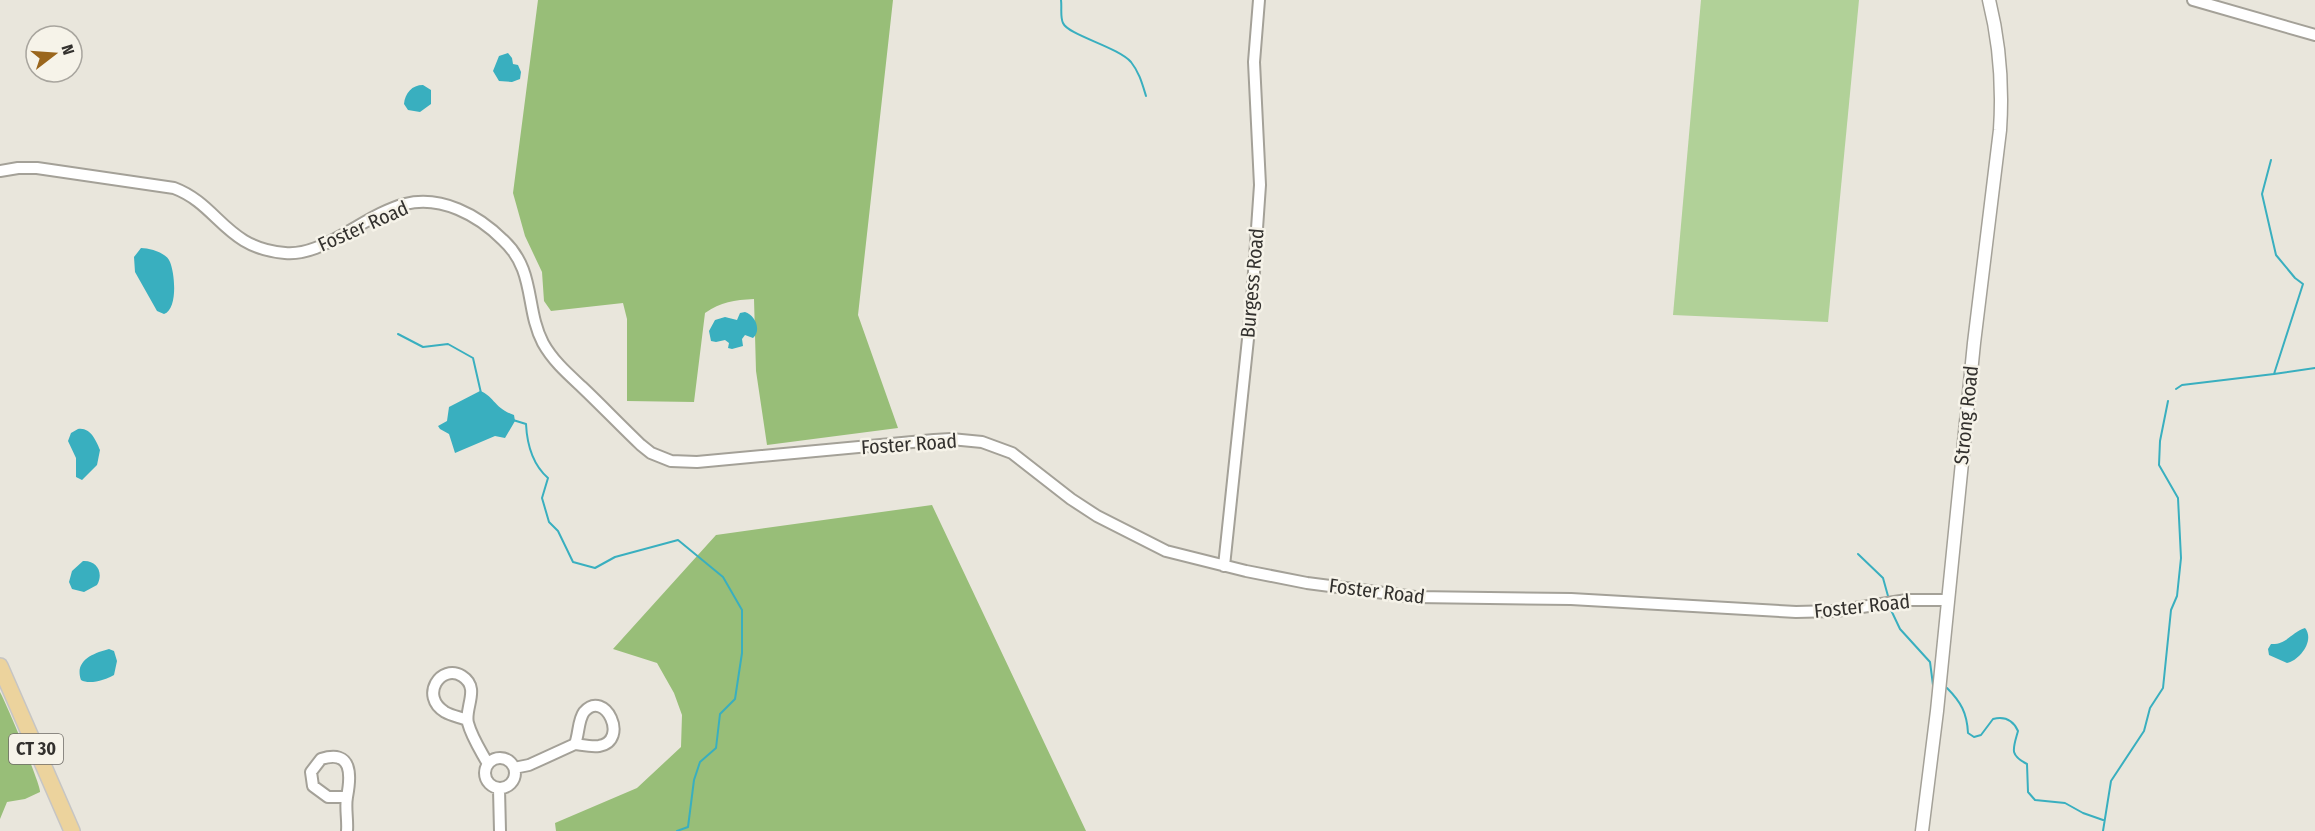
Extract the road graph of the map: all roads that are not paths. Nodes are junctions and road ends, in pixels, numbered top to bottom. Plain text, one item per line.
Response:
1 (1259, 0) edge
2 (1989, 0) edge
3 (2193, 0) edge
4 (2315, 35) edge
5 (0, 171) edge
6 (1224, 566) junction
7 (1946, 600) junction
8 (0, 666) edge
9 (467, 720) junction
10 (575, 744) dead end
11 (488, 764) junction
12 (514, 768) junction
13 (499, 789) junction
14 (347, 797) dead end
15 (72, 831) edge
16 (347, 831) edge
17 (500, 831) edge
18 (1922, 831) edge

1 - 6 street, Burgess Road
2 - 7 street, Strong Road
3 - 4 street
5 - 6 street, Foster Road
6 - 7 street, Foster Road
7 - 18 street, Strong Road
8 - 15 main road, CT 30
9 - 9 street
9 - 11 street
10 - 12 street
11 - 12 street
11 - 13 street
12 - 13 street
13 - 17 street
14 - 16 street

